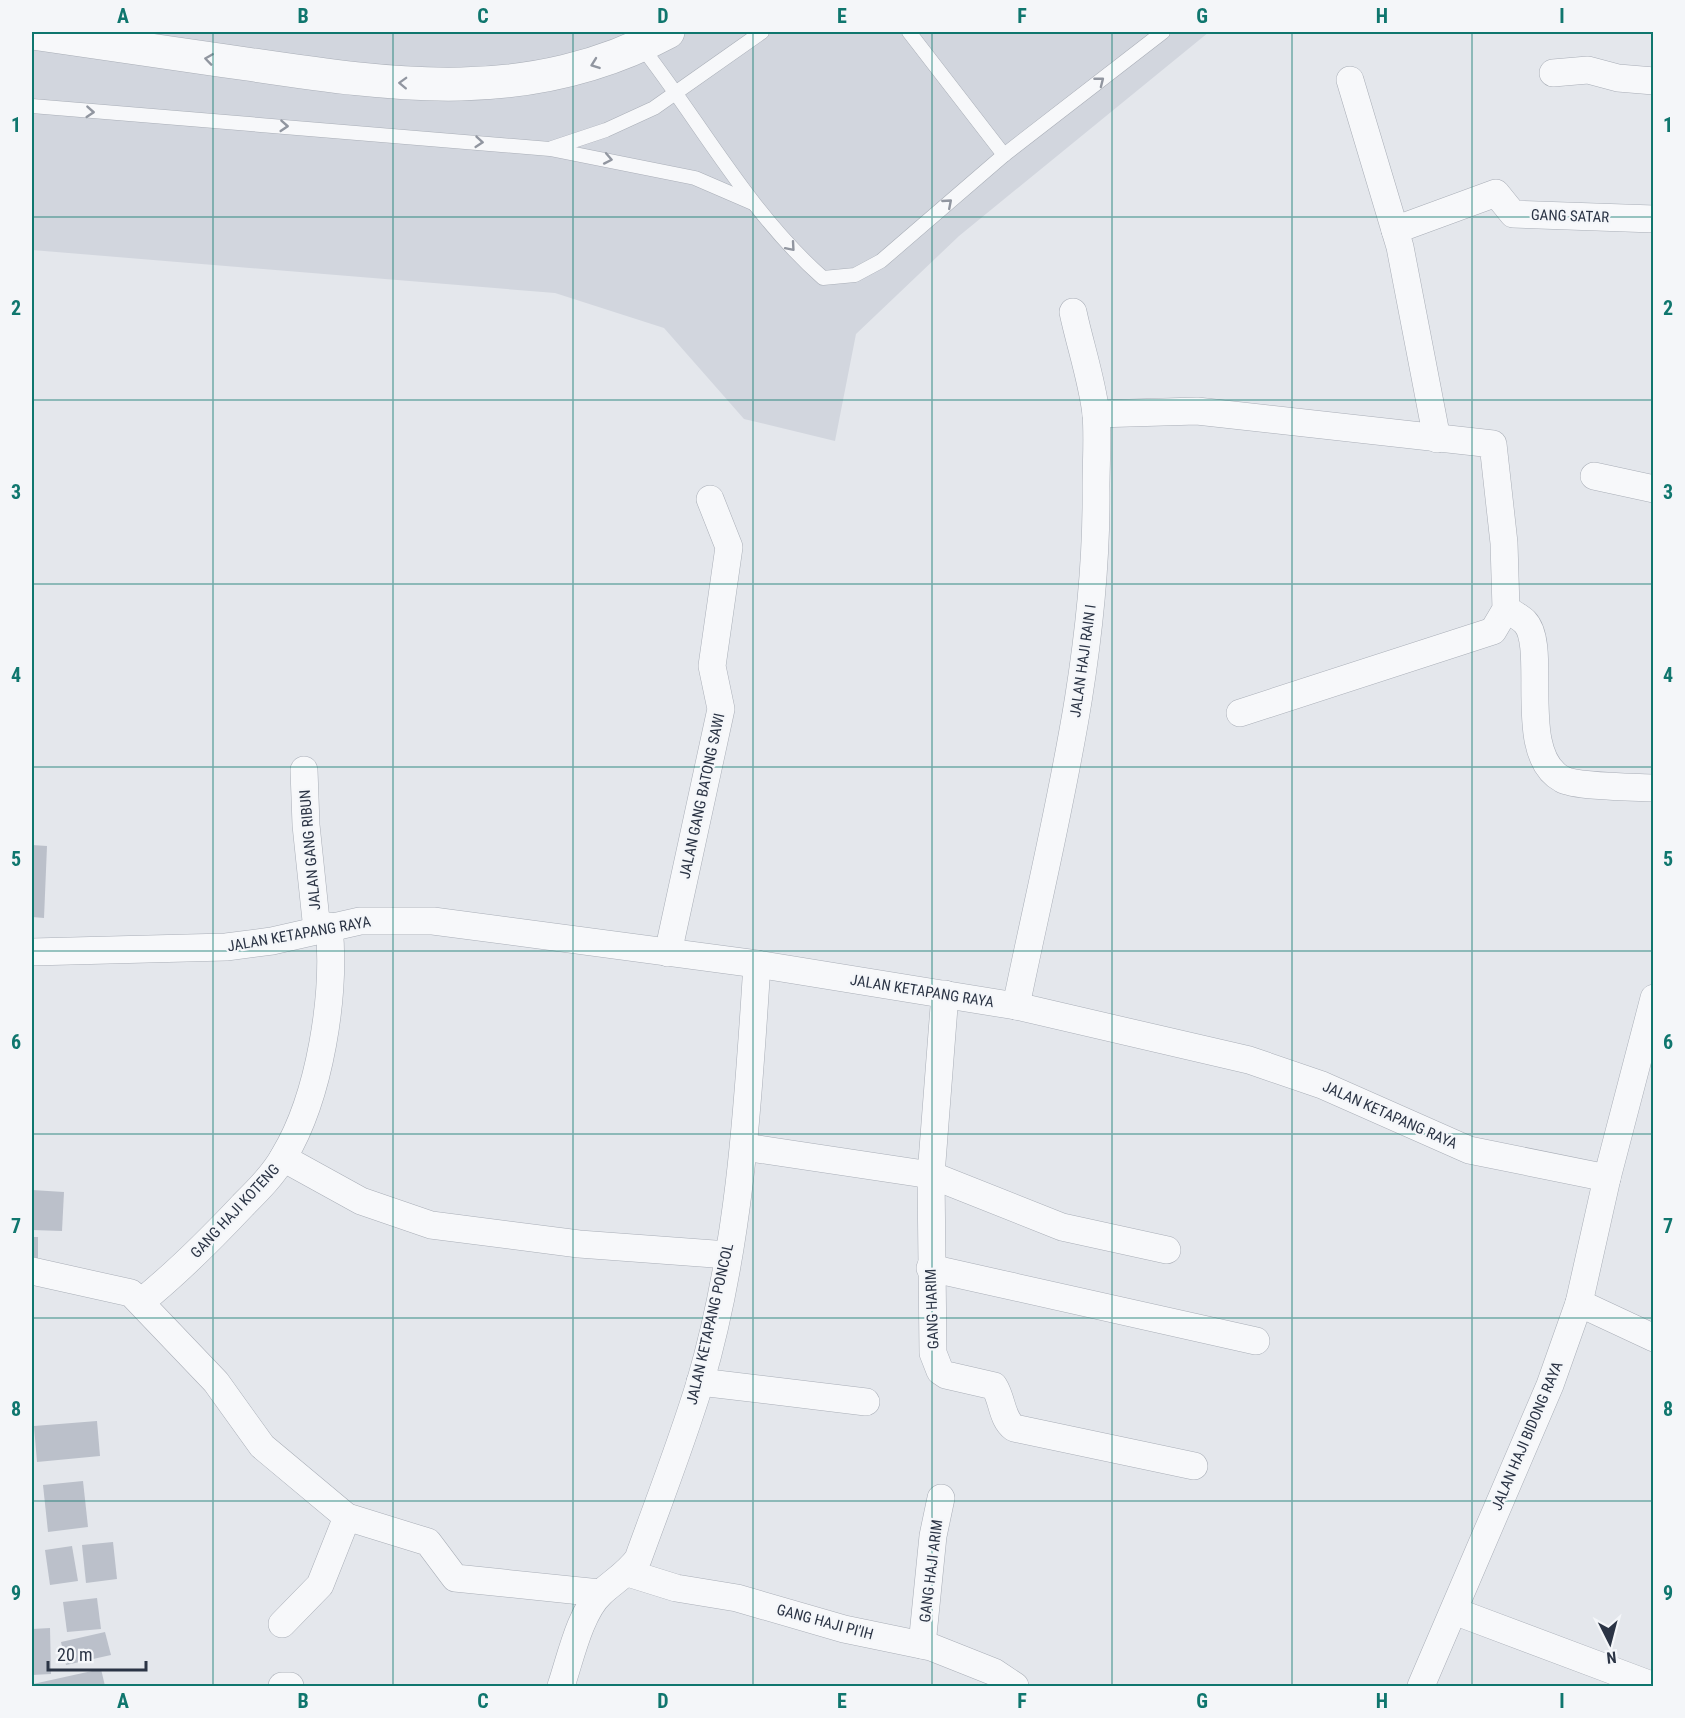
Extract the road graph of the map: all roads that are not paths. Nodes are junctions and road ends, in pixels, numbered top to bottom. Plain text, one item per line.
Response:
1 (762, 32) edge
2 (909, 32) edge
3 (1163, 32) edge
4 (32, 33) edge
5 (646, 36) edge
6 (1553, 73) dead end
7 (1350, 80) dead end
8 (1653, 81) edge
9 (678, 93) junction
10 (32, 106) edge
11 (550, 149) junction
12 (1004, 155) junction
13 (753, 203) junction
14 (1653, 219) edge
15 (1395, 230) junction
16 (1073, 312) dead end
17 (1096, 414) junction
18 (1437, 439) junction
19 (1594, 476) dead end
20 (1653, 489) edge
21 (710, 499) dead end
22 (1506, 609) junction
23 (1240, 713) dead end
24 (304, 770) dead end
25 (1653, 788) edge
26 (323, 928) junction
27 (32, 952) edge
28 (668, 952) junction
29 (757, 964) junction
30 (945, 994) junction
31 (1653, 998) edge
32 (1016, 1006) junction
33 (744, 1147) junction
34 (284, 1158) junction
35 (931, 1175) junction
36 (1607, 1178) junction
37 (1167, 1250) dead end
38 (728, 1255) junction
39 (930, 1268) junction
40 (32, 1271) edge
41 (141, 1302) junction
42 (1579, 1304) junction
43 (1653, 1338) edge
44 (1256, 1341) dead end
45 (700, 1382) junction
46 (866, 1402) dead end
47 (1194, 1466) dead end
48 (941, 1498) dead end
49 (347, 1517) junction
50 (628, 1573) junction
51 (600, 1593) junction
52 (1454, 1611) junction
53 (282, 1624) dead end
54 (922, 1645) junction
55 (561, 1686) edge
56 (1015, 1686) edge
57 (1421, 1686) edge
58 (1653, 1686) edge

1 - 9 lane
2 - 12 lane
12 -> 3 lane
5 -> 4 street
5 - 9 lane
6 - 8 street
7 - 15 street
9 - 11 lane
9 - 13 lane
10 -> 11 lane
11 -> 13 lane
13 -> 12 lane
14 - 15 street, GANG SATAR
15 - 18 street
16 - 17 street, JALAN HAJI RAIN I
17 - 18 street
17 - 32 street, JALAN HAJI RAIN I
18 - 22 street
19 - 20 street
21 - 28 street, JALAN GANG BATONG SAWI
22 - 23 street
22 - 25 street
24 - 26 street, JALAN GANG RIBUN
26 - 27 street, JALAN KETAPANG RAYA
26 - 28 street, JALAN KETAPANG RAYA
26 - 34 street, GANG HAJI KOTENG
28 - 29 street, JALAN KETAPANG RAYA
29 - 30 street, JALAN KETAPANG RAYA
29 - 33 street, JALAN KETAPANG PONCOL
30 - 32 street, JALAN KETAPANG RAYA
30 - 35 street, GANG HARIM
31 - 36 street
32 - 36 street, JALAN KETAPANG RAYA
33 - 35 street
33 - 38 street, JALAN KETAPANG PONCOL
34 - 38 street
34 - 41 street, GANG HAJI KOTENG
35 - 37 street
35 - 39 street, GANG HARIM
36 - 42 street, JALAN HAJI BIDONG RAYA
38 - 45 street, JALAN KETAPANG PONCOL
39 - 44 street
39 - 47 street, GANG HARIM
40 - 41 street
41 - 49 street
42 - 43 street
42 - 52 street, JALAN HAJI BIDONG RAYA
45 - 46 street
45 - 50 street, JALAN KETAPANG PONCOL
48 - 54 street, GANG HAJI ARIM
49 - 51 street
49 - 53 street
50 - 51 street, JALAN KETAPANG PONCOL
50 - 54 street, GANG HAJI PI'IH
51 - 55 street, JALAN KETAPANG PONCOL
52 - 57 street, JALAN HAJI BIDONG RAYA
52 - 58 street
54 - 56 street, GANG HAJI PI'IH

